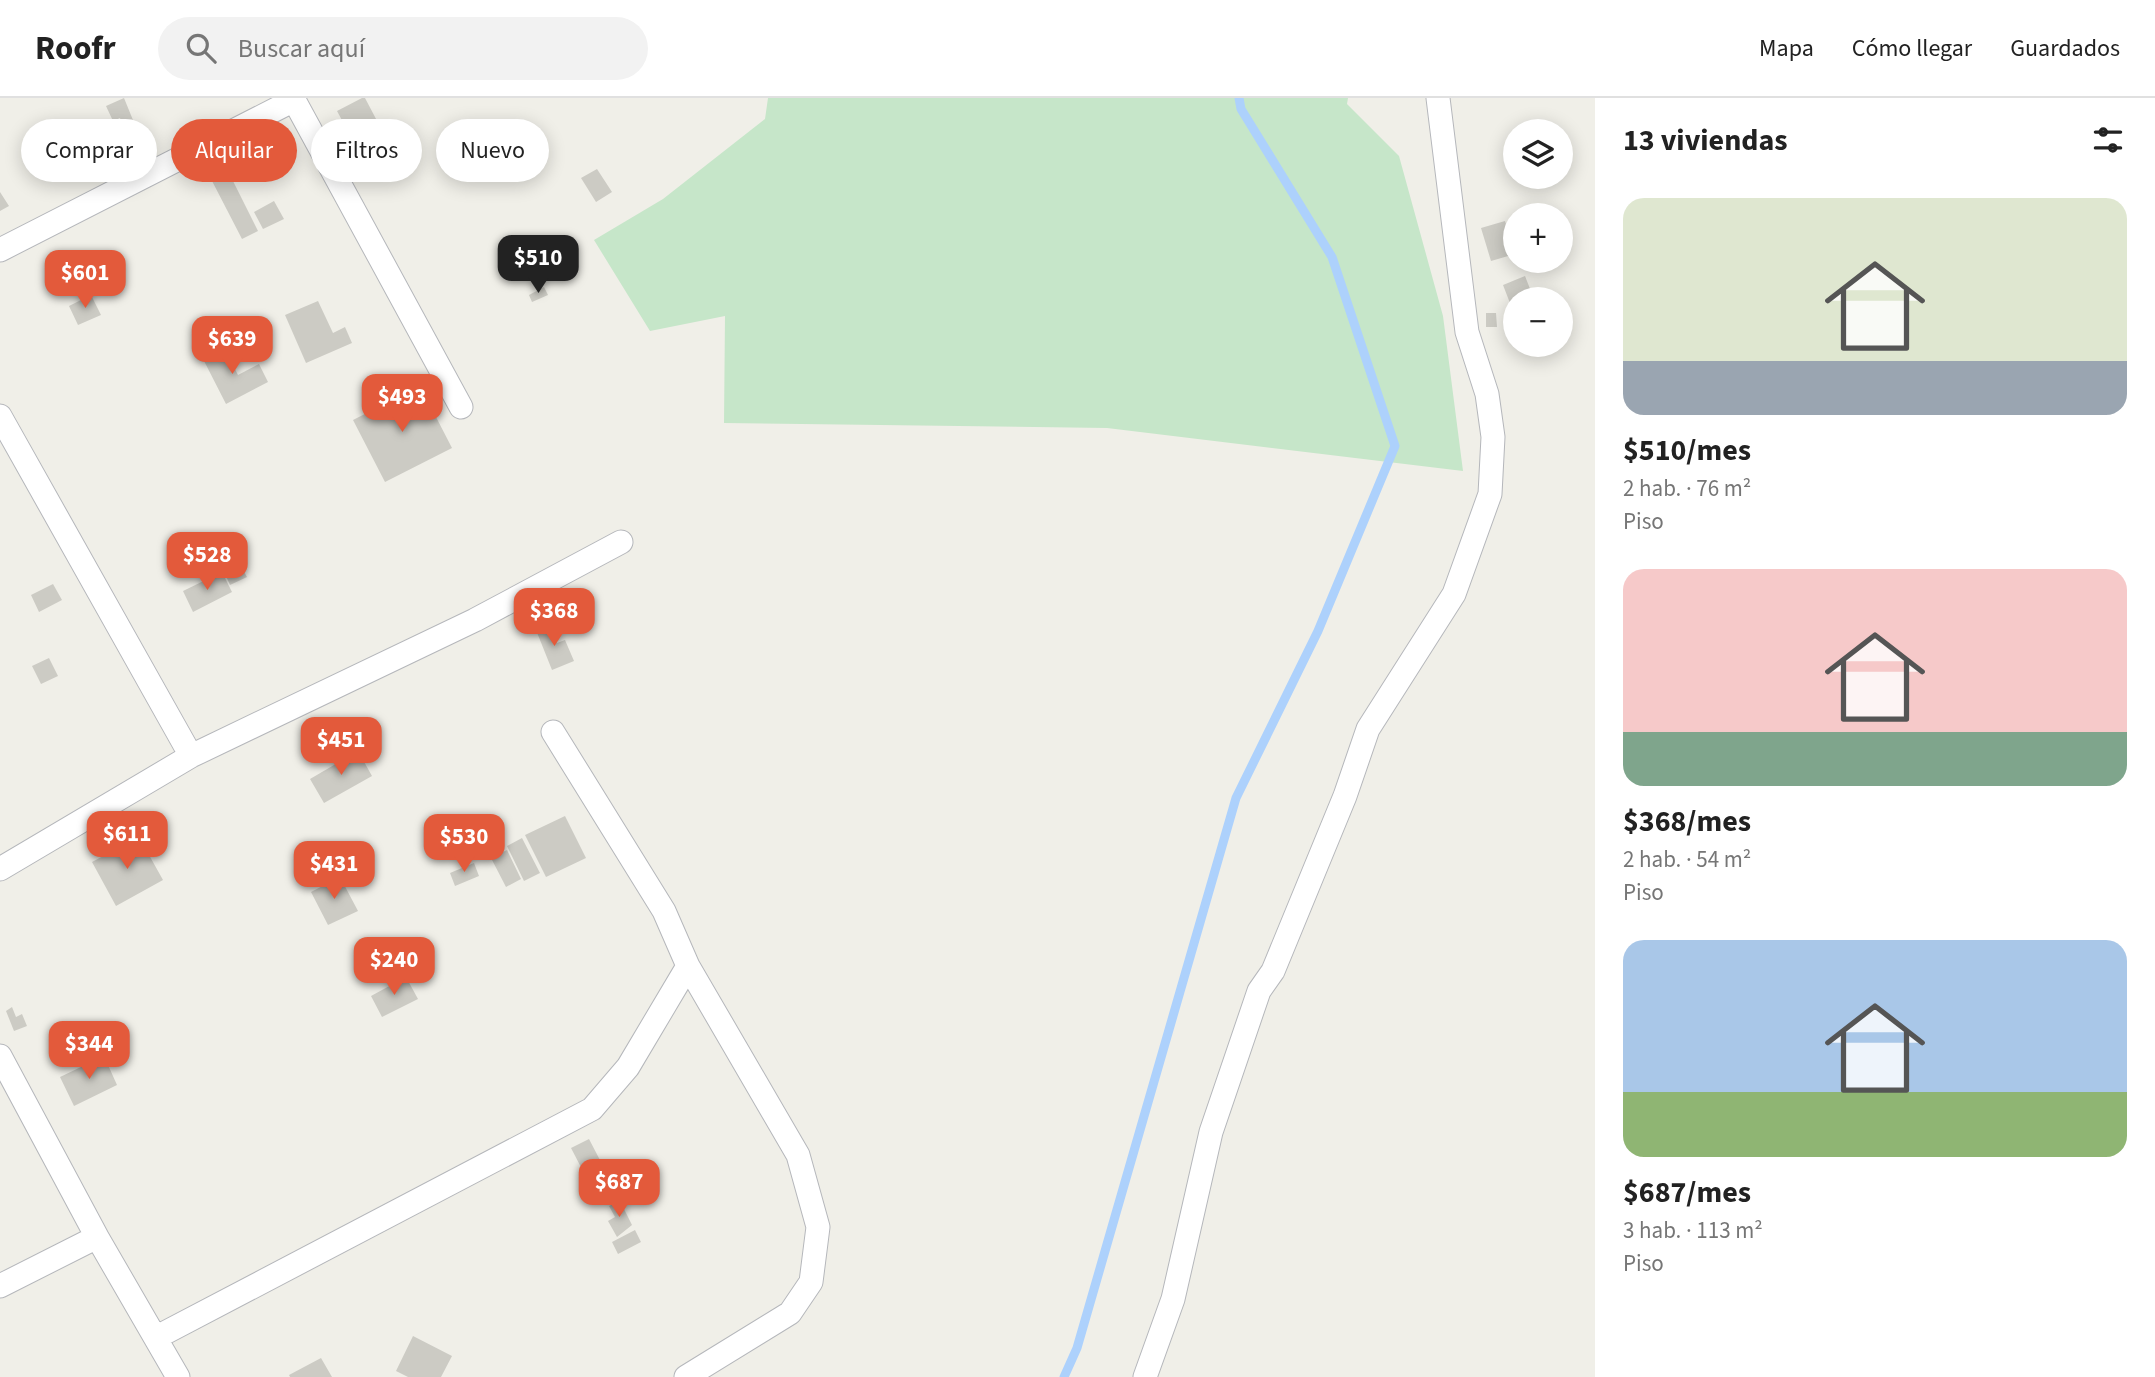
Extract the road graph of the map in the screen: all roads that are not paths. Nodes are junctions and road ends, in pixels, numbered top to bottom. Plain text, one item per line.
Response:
1 (1438, 98) edge
2 (296, 99) edge
3 (0, 250) edge
4 (461, 407) dead end
5 (0, 416) edge
6 (621, 542) dead end
7 (553, 732) dead end
8 (191, 756) junction
9 (0, 869) edge
10 (688, 966) junction
11 (0, 1056) edge
12 (97, 1237) junction
13 (0, 1286) edge
14 (157, 1337) junction
15 (178, 1377) edge
16 (686, 1377) edge
17 (1145, 1377) edge

1 - 17 street
2 - 3 street
2 - 4 street
5 - 8 street
6 - 8 street
7 - 10 street
8 - 9 street
10 - 14 street
10 - 16 street
11 - 12 street
12 - 13 street
12 - 14 street
14 - 15 street

